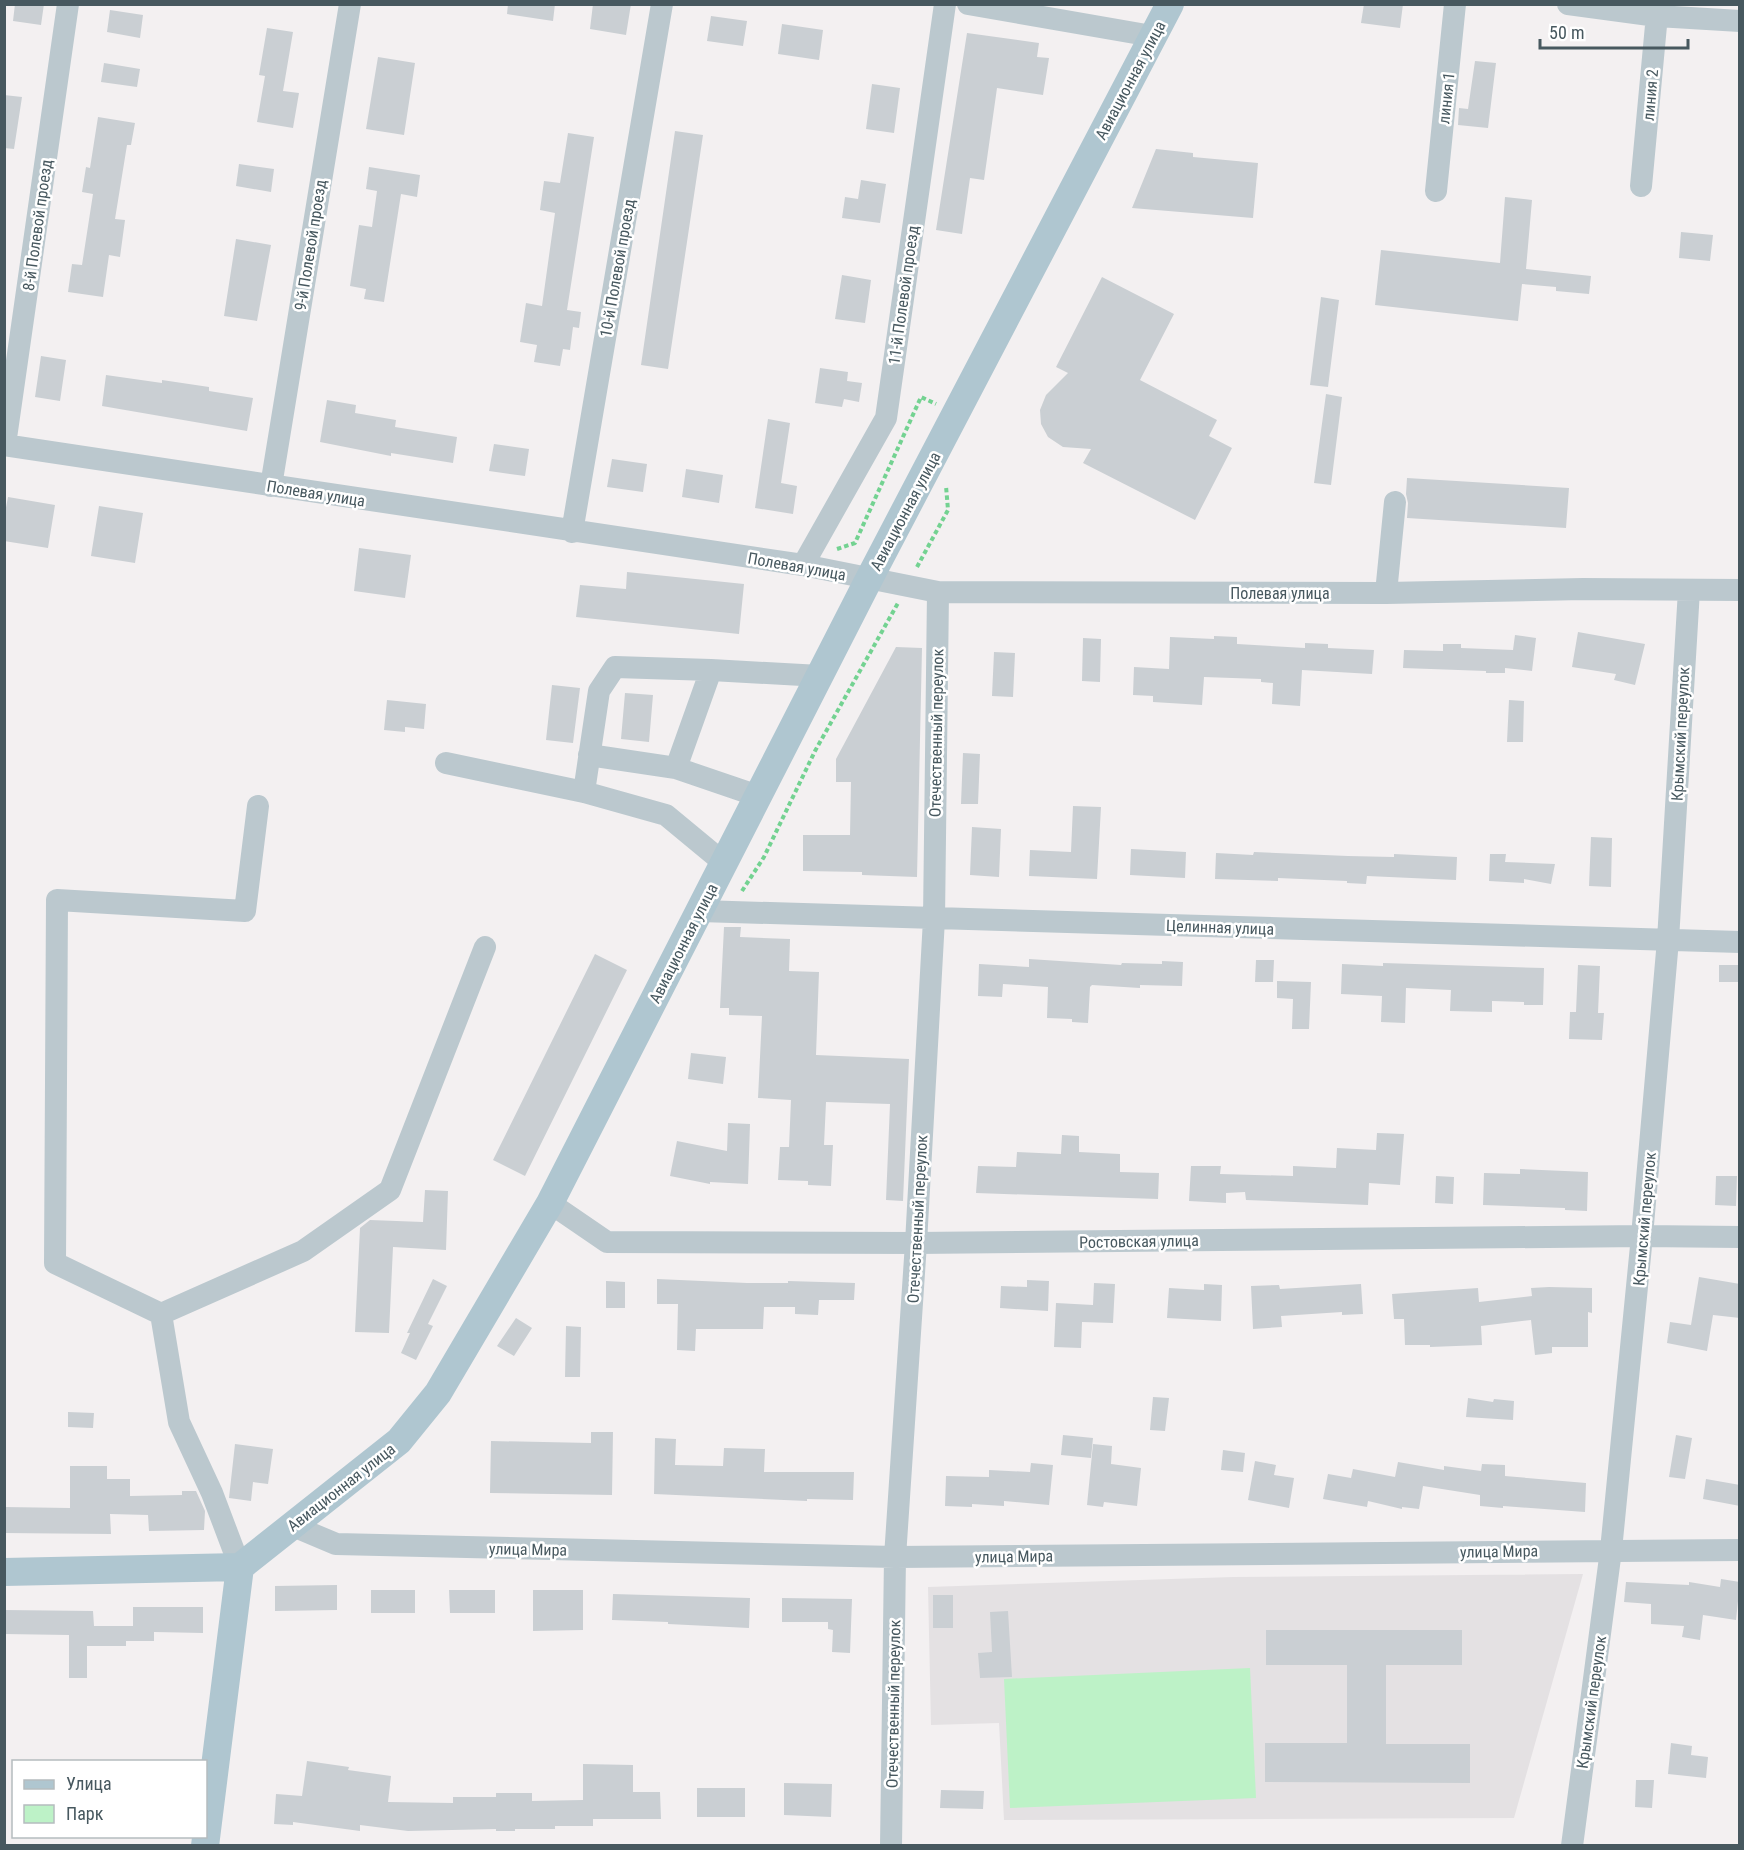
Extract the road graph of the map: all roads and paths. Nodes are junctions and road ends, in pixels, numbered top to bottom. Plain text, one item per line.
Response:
1 (68, 4) edge
2 (350, 4) edge
3 (662, 4) edge
4 (945, 4) edge
5 (968, 4) edge
6 (1170, 4) edge
7 (1455, 4) edge
8 (1568, 4) edge
9 (1658, 10) edge
10 (1740, 21) edge
11 (1152, 36) junction
12 (1641, 186) dead end
13 (1436, 191) dead end
14 (955, 415) junction
15 (5, 445) edge
16 (945, 479) dead end
17 (271, 486) junction
18 (1395, 502) dead end
19 (572, 532) junction
20 (807, 559) junction
21 (869, 579) junction
22 (907, 586) junction
23 (1689, 590) junction
24 (1740, 590) edge
25 (938, 592) junction
26 (1386, 593) junction
27 (711, 669) junction
28 (819, 675) junction
29 (589, 755) junction
30 (446, 763) dead end
31 (675, 768) junction
32 (584, 792) junction
33 (758, 796) junction
34 (258, 806) dead end
35 (723, 863) junction
36 (700, 911) junction
37 (728, 912) junction
38 (934, 919) junction
39 (1668, 940) junction
40 (1740, 942) edge
41 (485, 947) dead end
42 (550, 1203) junction
43 (1642, 1236) junction
44 (1740, 1237) edge
45 (916, 1243) junction
46 (161, 1314) junction
47 (291, 1526) junction
48 (1611, 1550) junction
49 (1740, 1550) edge
50 (895, 1557) junction
51 (240, 1568) junction
52 (4, 1572) edge
53 (207, 1829) edge
54 (891, 1845) edge
55 (1572, 1845) edge

1 - 15 street, 8-й Полевой проезд
2 - 17 street, 9-й Полевой проезд
3 - 19 street, 10-й Полевой проезд
4 - 20 street, 11-й Полевой проезд
5 - 11 street
6 - 11 main road, Авиационная улица
7 - 13 street, линия 1
8 - 9 street
9 - 10 street
9 - 12 street, линия 2
11 - 14 main road, Авиационная улица
14 - 20 path
14 - 21 main road, Авиационная улица
15 - 17 street, Полевая улица
16 - 22 path
17 - 19 street, Полевая улица
18 - 26 street
19 - 20 street, Полевая улица
20 - 21 street, Полевая улица
21 - 22 street, Полевая улица
21 - 28 main road, Авиационная улица
22 - 25 street, Полевая улица
22 - 37 path
23 - 24 street, Полевая улица
23 - 26 street, Полевая улица
23 - 39 street, Крымский переулок
25 - 26 street, Полевая улица
25 - 38 street, Отечественный переулок
27 - 28 street
27 - 29 street
27 - 31 street
28 - 33 main road, Авиационная улица
29 - 31 street
29 - 32 street
30 - 32 street
31 - 33 street
32 - 35 street
33 - 35 main road, Авиационная улица
34 - 46 street
35 - 36 main road, Авиационная улица
36 - 37 street, Целинная улица
36 - 42 main road, Авиационная улица
37 - 38 street, Целинная улица
38 - 39 street, Целинная улица
38 - 45 street, Отечественный переулок
39 - 40 street, Целинная улица
39 - 43 street, Крымский переулок
41 - 46 street
42 - 45 street, Ростовская улица
42 - 47 main road, Авиационная улица
43 - 44 street, Ростовская улица
43 - 45 street, Ростовская улица
43 - 48 street, Крымский переулок
45 - 50 street, Отечественный переулок
46 - 51 street
47 - 50 street, улица Мира
47 - 51 main road, Авиационная улица
48 - 49 street, улица Мира
48 - 50 street, улица Мира
48 - 55 street, Крымский переулок
50 - 54 street, Отечественный переулок
51 - 52 main road
51 - 53 main road

